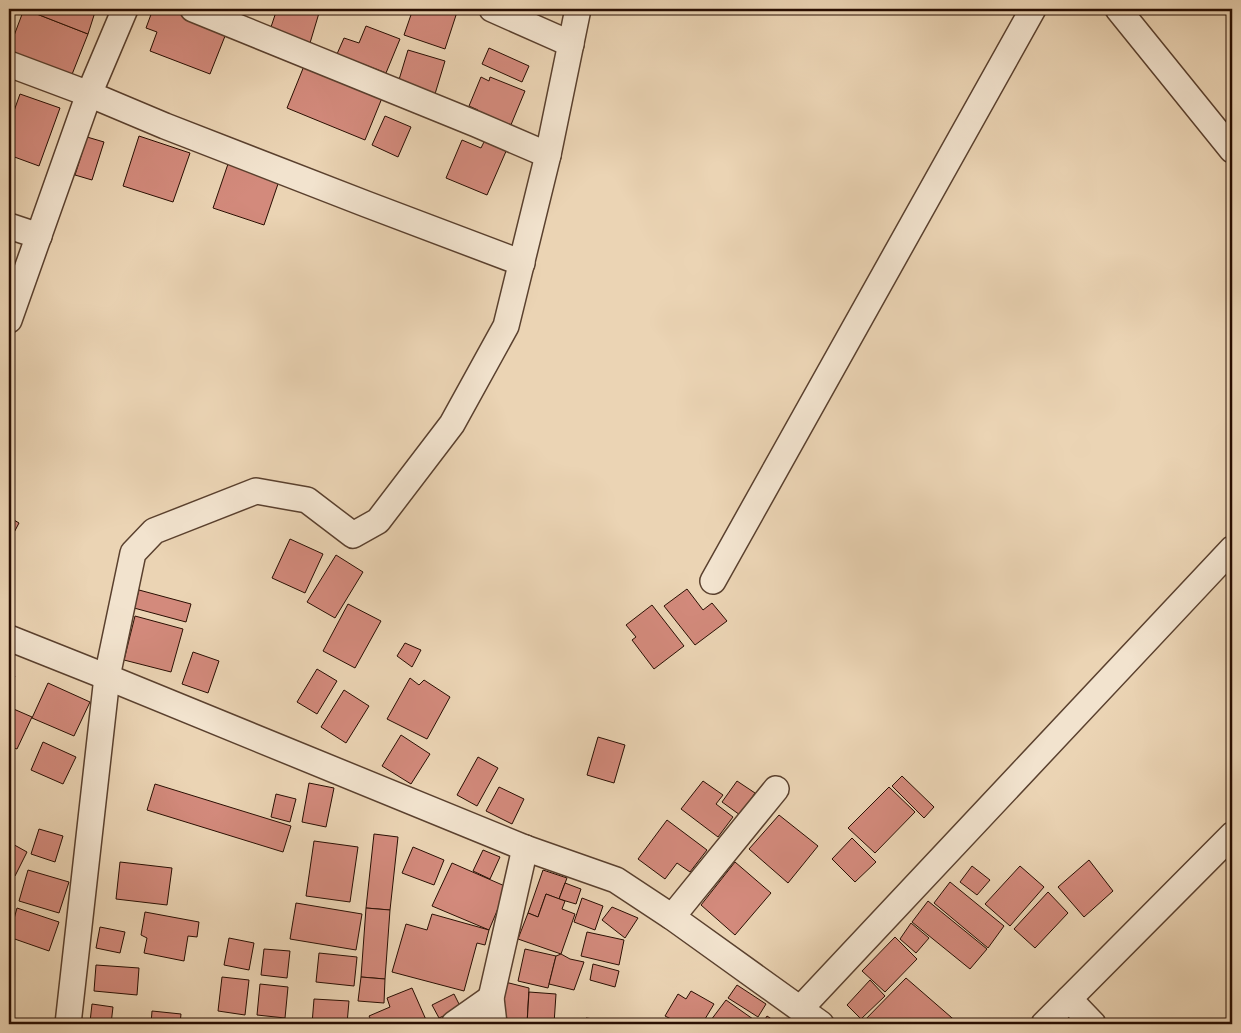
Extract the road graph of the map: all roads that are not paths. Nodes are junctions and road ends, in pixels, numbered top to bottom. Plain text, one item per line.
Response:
1 (125, 9) edge
2 (193, 9) edge
3 (492, 9) edge
4 (578, 9) edge
5 (1033, 9) edge
6 (1118, 9) edge
7 (571, 44) junction
8 (9, 64) edge
9 (89, 94) junction
10 (1232, 150) edge
11 (548, 155) junction
12 (9, 226) edge
13 (39, 236) junction
14 (522, 263) junction
15 (9, 320) edge
16 (1232, 549) edge
17 (713, 581) dead end
18 (9, 638) edge
19 (107, 677) junction
20 (776, 789) dead end
21 (1232, 835) edge
22 (525, 848) junction
23 (672, 917) junction
24 (491, 998) junction
25 (1069, 999) junction
26 (800, 1009) junction
27 (68, 1024) edge
28 (454, 1024) edge
29 (494, 1024) edge
30 (822, 1024) edge
31 (1044, 1024) edge
32 (1093, 1024) edge

1 - 9 street
2 - 11 street
3 - 7 street
4 - 7 street
5 - 17 street
6 - 10 street
7 - 11 street
8 - 9 street
9 - 13 street
9 - 14 street
11 - 14 street
12 - 13 street
13 - 15 street
14 - 19 street
16 - 26 street
18 - 19 street
19 - 22 street
19 - 27 street
20 - 23 street
21 - 25 street
22 - 23 street
22 - 24 street
23 - 26 street
24 - 28 street
24 - 29 street
25 - 31 street
25 - 32 street
26 - 30 street

